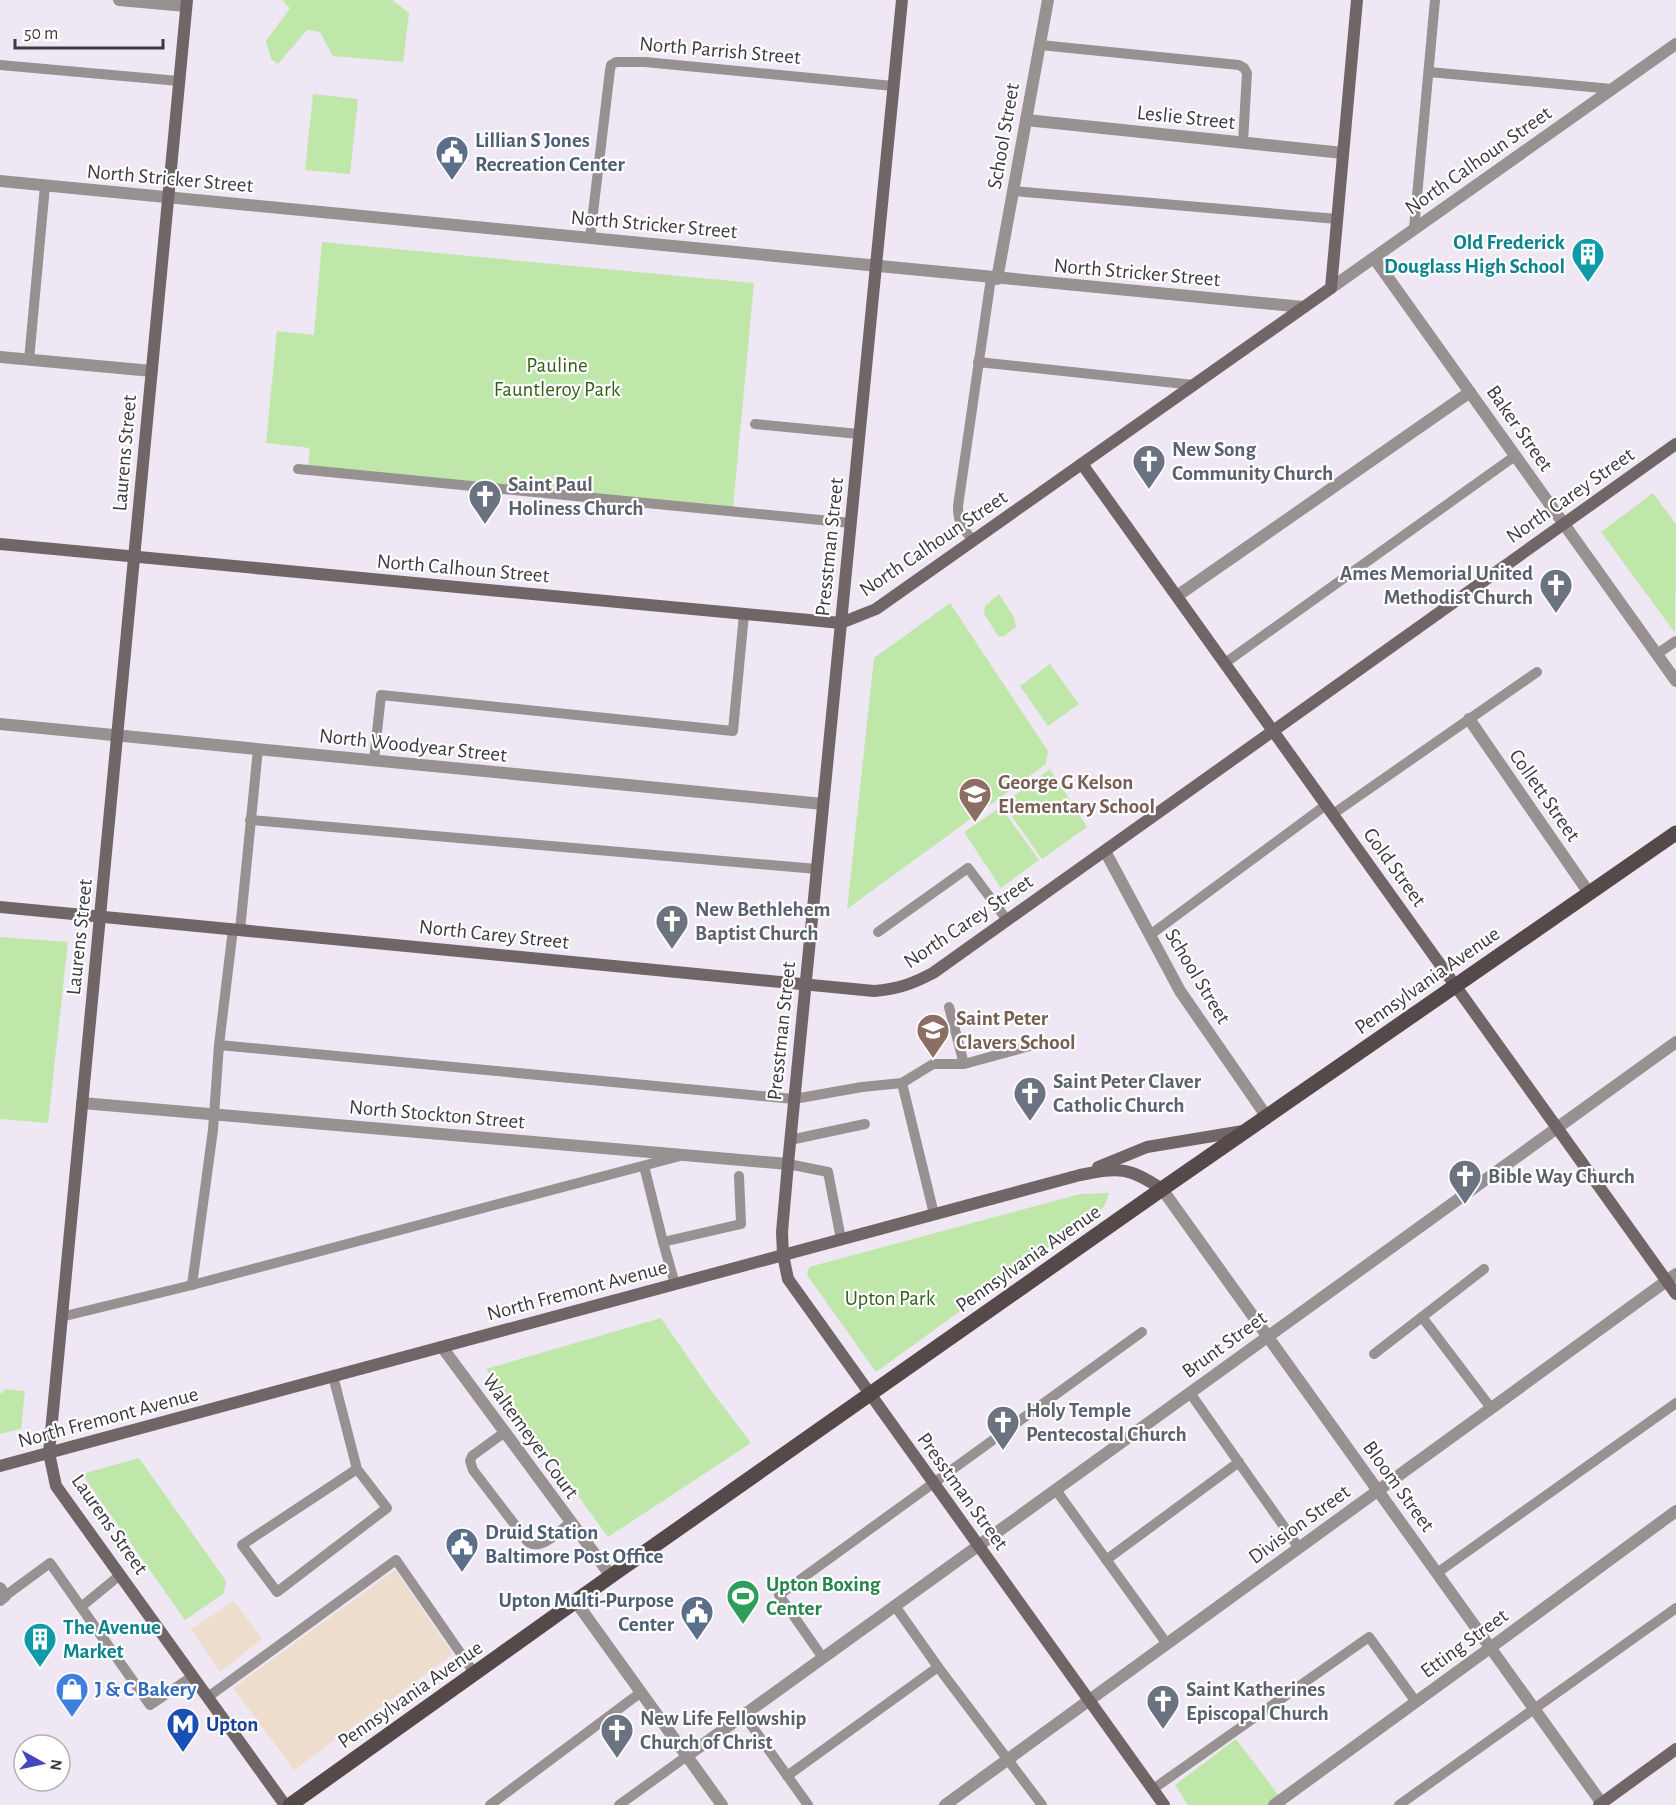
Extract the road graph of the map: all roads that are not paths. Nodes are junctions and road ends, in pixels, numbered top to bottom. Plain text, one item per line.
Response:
1 (119, 0) edge
2 (902, 0) edge
3 (1048, 0) edge
4 (1357, 0) edge
5 (1436, 0) edge
6 (186, 3) edge
7 (1676, 44) edge
8 (1040, 45) junction
9 (0, 65) edge
10 (1429, 72) junction
11 (179, 81) junction
12 (893, 86) junction
13 (1612, 89) junction
14 (1026, 120) junction
15 (1243, 142) junction
16 (1343, 153) junction
17 (0, 181) edge
18 (45, 186) junction
19 (1013, 191) junction
20 (168, 197) junction
21 (1337, 219) junction
22 (1414, 229) junction
23 (590, 238) junction
24 (1374, 258) junction
25 (876, 265) junction
26 (994, 278) junction
27 (1330, 288) junction
28 (1304, 307) junction
29 (0, 357) edge
30 (29, 360) junction
31 (978, 363) junction
32 (152, 371) junction
33 (1194, 385) junction
34 (1470, 392) junction
35 (756, 424) dead end
36 (859, 434) junction
37 (1676, 444) edge
38 (1515, 456) junction
39 (1082, 464) junction
40 (298, 469) dead end
41 (851, 523) junction
42 (1564, 523) junction
43 (973, 540) junction
44 (0, 544) edge
45 (134, 557) junction
46 (1177, 597) junction
47 (744, 614) junction
48 (841, 623) junction
49 (1676, 641) edge
50 (1657, 654) junction
51 (1225, 663) junction
52 (1538, 672) dead end
53 (1676, 681) edge
54 (1469, 719) junction
55 (0, 724) edge
56 (1274, 731) junction
57 (118, 736) junction
58 (258, 749) junction
59 (374, 760) junction
60 (823, 804) junction
61 (1330, 809) junction
62 (250, 820) junction
63 (1676, 833) edge
64 (1105, 851) junction
65 (817, 869) junction
66 (1589, 893) junction
67 (0, 907) edge
68 (100, 916) junction
69 (1007, 920) junction
70 (237, 929) junction
71 (878, 932) dead end
72 (1150, 935) junction
73 (805, 984) junction
74 (1456, 986) junction
75 (949, 1007) dead end
76 (1676, 1042) edge
77 (219, 1045) junction
78 (1030, 1046) dead end
79 (964, 1064) junction
80 (902, 1083) junction
81 (794, 1099) junction
82 (82, 1103) junction
83 (215, 1114) junction
84 (1267, 1117) junction
85 (865, 1124) dead end
86 (1557, 1128) junction
87 (1249, 1131) junction
88 (790, 1140) junction
89 (682, 1156) junction
90 (788, 1164) junction
91 (644, 1166) junction
92 (1080, 1175) junction
93 (739, 1176) dead end
94 (1162, 1189) junction
95 (934, 1214) junction
96 (841, 1239) junction
97 (663, 1242) junction
98 (783, 1255) junction
99 (1484, 1269) dead end
100 (1671, 1277) edge
101 (675, 1284) junction
102 (192, 1285) junction
103 (1676, 1293) edge
104 (62, 1317) junction
105 (1422, 1317) junction
106 (1142, 1332) dead end
107 (1268, 1336) junction
108 (442, 1347) junction
109 (1374, 1354) dead end
110 (333, 1376) junction
111 (1190, 1393) junction
112 (870, 1395) junction
113 (1676, 1403) edge
114 (1491, 1408) junction
115 (505, 1432) junction
116 (49, 1453) junction
117 (1239, 1462) junction
118 (0, 1466) edge
119 (357, 1468) junction
120 (933, 1483) junction
121 (1056, 1490) junction
122 (1378, 1491) junction
123 (1676, 1511) edge
124 (571, 1522) junction
125 (978, 1546) junction
126 (1299, 1548) junction
127 (1106, 1560) junction
128 (1437, 1573) junction
129 (120, 1575) junction
130 (611, 1576) junction
131 (2, 1595) edge
132 (576, 1602) junction
133 (895, 1606) junction
134 (81, 1607) junction
135 (1676, 1608) edge
136 (1167, 1644) junction
137 (1490, 1648) junction
138 (824, 1658) junction
139 (938, 1667) junction
140 (475, 1674) junction
141 (193, 1676) junction
142 (640, 1693) junction
143 (208, 1697) junction
144 (1089, 1701) junction
145 (1416, 1702) junction
146 (1534, 1709) junction
147 (744, 1715) junction
148 (1676, 1749) edge
149 (687, 1756) junction
150 (1008, 1759) junction
151 (787, 1776) junction
152 (1153, 1789) junction
153 (1601, 1804) edge
154 (287, 1805) edge
155 (490, 1805) edge
156 (619, 1805) edge
157 (722, 1805) edge
158 (808, 1805) edge
159 (945, 1805) edge
160 (1042, 1805) edge
161 (1164, 1805) edge
162 (1274, 1805) edge
163 (1399, 1805) edge

1 - 6 street
2 - 12 street, Presstman Street
3 - 8 street, School Street
4 - 16 street
5 - 10 lane
6 - 11 street, Laurens Street
7 - 13 street, North Calhoun Street
8 - 14 street, School Street
8 - 15 lane
9 - 11 lane
10 - 13 lane
10 - 22 lane
11 - 20 street, Laurens Street
12 - 23 lane, North Parrish Street
12 - 25 street, Presstman Street
13 - 22 street, North Calhoun Street
14 - 15 street, Leslie Street
14 - 19 street, School Street
15 - 16 street, Leslie Street
16 - 21 street
17 - 18 street, North Stricker Street
18 - 20 street, North Stricker Street
18 - 30 lane
19 - 21 lane
19 - 26 street, School Street
20 - 23 street, North Stricker Street
20 - 32 street, Laurens Street
21 - 27 street
22 - 24 street, North Calhoun Street
23 - 25 street, North Stricker Street
24 - 27 street, North Calhoun Street
24 - 34 street, Baker Street
25 - 26 street, North Stricker Street
25 - 36 street, Presstman Street
26 - 28 street, North Stricker Street
26 - 31 lane, School Street
27 - 28 street, North Calhoun Street
28 - 33 street, North Calhoun Street
29 - 30 street
30 - 32 street
31 - 33 lane
31 - 43 lane, School Street
32 - 45 street, Laurens Street
33 - 39 street, North Calhoun Street
34 - 38 street, Baker Street
34 - 46 street
35 - 36 lane
36 - 41 street, Presstman Street
37 - 42 street, North Carey Street
38 - 42 street, Baker Street
38 - 51 lane
39 - 43 street, North Calhoun Street
39 - 46 street, Gold Street
40 - 41 lane
41 - 48 street, Presstman Street
42 - 50 street, Baker Street
42 - 56 street, North Carey Street
43 - 48 street, North Calhoun Street
44 - 45 street, North Calhoun Street
45 - 47 street, North Calhoun Street
45 - 57 street, Laurens Street
46 - 51 street, Gold Street
47 - 48 street, North Calhoun Street
47 - 59 lane
48 - 60 street, Presstman Street
49 - 50 lane
50 - 53 street, Baker Street
51 - 56 street, Gold Street
52 - 54 lane
54 - 61 lane
54 - 66 street, Collett Street
55 - 57 street, North Woodyear Street
56 - 61 street, Gold Street
56 - 64 street, North Carey Street
57 - 58 street, North Woodyear Street
57 - 68 street, Laurens Street
58 - 59 street, North Woodyear Street
58 - 62 lane
59 - 60 street, North Woodyear Street
60 - 65 street, Presstman Street
61 - 72 lane
61 - 74 street, Gold Street
62 - 65 lane
62 - 70 lane
63 - 66 main road, Pennsylvania Avenue
64 - 69 street, North Carey Street
64 - 72 street, School Street
65 - 73 street, Presstman Street
66 - 74 main road, Pennsylvania Avenue
67 - 68 street, North Carey Street
68 - 70 street, North Carey Street
68 - 82 street, Laurens Street
69 - 71 lane
69 - 73 street, North Carey Street
70 - 73 street, North Carey Street
70 - 77 lane
72 - 84 street, School Street
73 - 81 street, Presstman Street
74 - 84 main road, Pennsylvania Avenue
74 - 86 street, Gold Street
75 - 79 lane
76 - 86 street, Brunt Street
77 - 81 lane
77 - 83 lane
78 - 79 lane
79 - 80 lane
80 - 81 lane
80 - 95 lane
81 - 88 street, Presstman Street
82 - 83 street, North Stockton Street
82 - 104 street, Laurens Street
83 - 89 street, North Stockton Street
83 - 102 lane
84 - 87 main road, Pennsylvania Avenue
85 - 88 lane
86 - 100 street, Gold Street
86 - 107 street, Brunt Street
87 - 92 street
87 - 94 main road, Pennsylvania Avenue
88 - 90 street, Presstman Street
89 - 90 street, North Stockton Street
89 - 91 lane
90 - 96 lane
90 - 98 street, Presstman Street
91 - 97 lane
91 - 102 lane
92 - 94 street, North Fremont Avenue
92 - 95 street, North Fremont Avenue
93 - 97 lane
94 - 107 street, Bloom Street
94 - 112 main road, Pennsylvania Avenue
95 - 96 street, North Fremont Avenue
96 - 98 street, North Fremont Avenue
97 - 101 lane
98 - 101 street, North Fremont Avenue
98 - 112 street, Presstman Street
99 - 105 lane
100 - 103 street, Gold Street
100 - 114 street, Division Street
101 - 108 street, North Fremont Avenue
102 - 104 lane
104 - 116 street, Laurens Street
105 - 109 lane
105 - 114 lane
106 - 120 lane
107 - 111 street, Brunt Street
107 - 122 street, Bloom Street
108 - 110 street, North Fremont Avenue
108 - 115 street, Waltemeyer Court
110 - 116 street, North Fremont Avenue
110 - 119 lane
111 - 117 lane
111 - 121 street, Brunt Street
112 - 120 street, Presstman Street
112 - 130 main road, Pennsylvania Avenue
113 - 128 lane
114 - 122 street, Division Street
115 - 124 street, Waltemeyer Court
115 - 124 lane
116 - 118 street, North Fremont Avenue
116 - 129 street, Laurens Street
117 - 126 lane
117 - 127 lane
119 - 119 lane
120 - 125 street, Presstman Street
120 - 138 lane
121 - 125 street, Brunt Street
121 - 127 lane
122 - 126 street, Division Street
122 - 128 street, Bloom Street
123 - 137 street, Etting Street
124 - 130 street, Waltemeyer Court
125 - 133 street, Brunt Street
125 - 144 street, Presstman Street
126 - 136 street, Division Street
127 - 136 lane
128 - 137 street, Bloom Street
129 - 134 lane
129 - 141 street, Laurens Street
130 - 132 main road, Pennsylvania Avenue
131 - 134 lane
132 - 140 main road, Pennsylvania Avenue
132 - 142 street
133 - 138 street, Brunt Street
133 - 139 lane
134 - 141 lane
135 - 146 lane
136 - 144 street, Division Street
137 - 145 street, Etting Street
137 - 146 street, Bloom Street
138 - 147 street, Brunt Street
139 - 150 lane
139 - 151 lane
140 - 143 lane
140 - 154 main road, Pennsylvania Avenue
141 - 143 street, Laurens Street
142 - 149 street
142 - 155 lane
143 - 154 street, Laurens Street
144 - 150 street, Division Street
144 - 152 street, Presstman Street
145 - 152 lane
145 - 162 street, Etting Street
146 - 153 street, Bloom Street
146 - 163 lane
147 - 149 street, Brunt Street
147 - 151 lane
148 - 153 street
149 - 156 lane, Brunt Street
149 - 157 street
150 - 159 street, Division Street
150 - 160 lane
151 - 158 lane
152 - 161 street, Presstman Street

